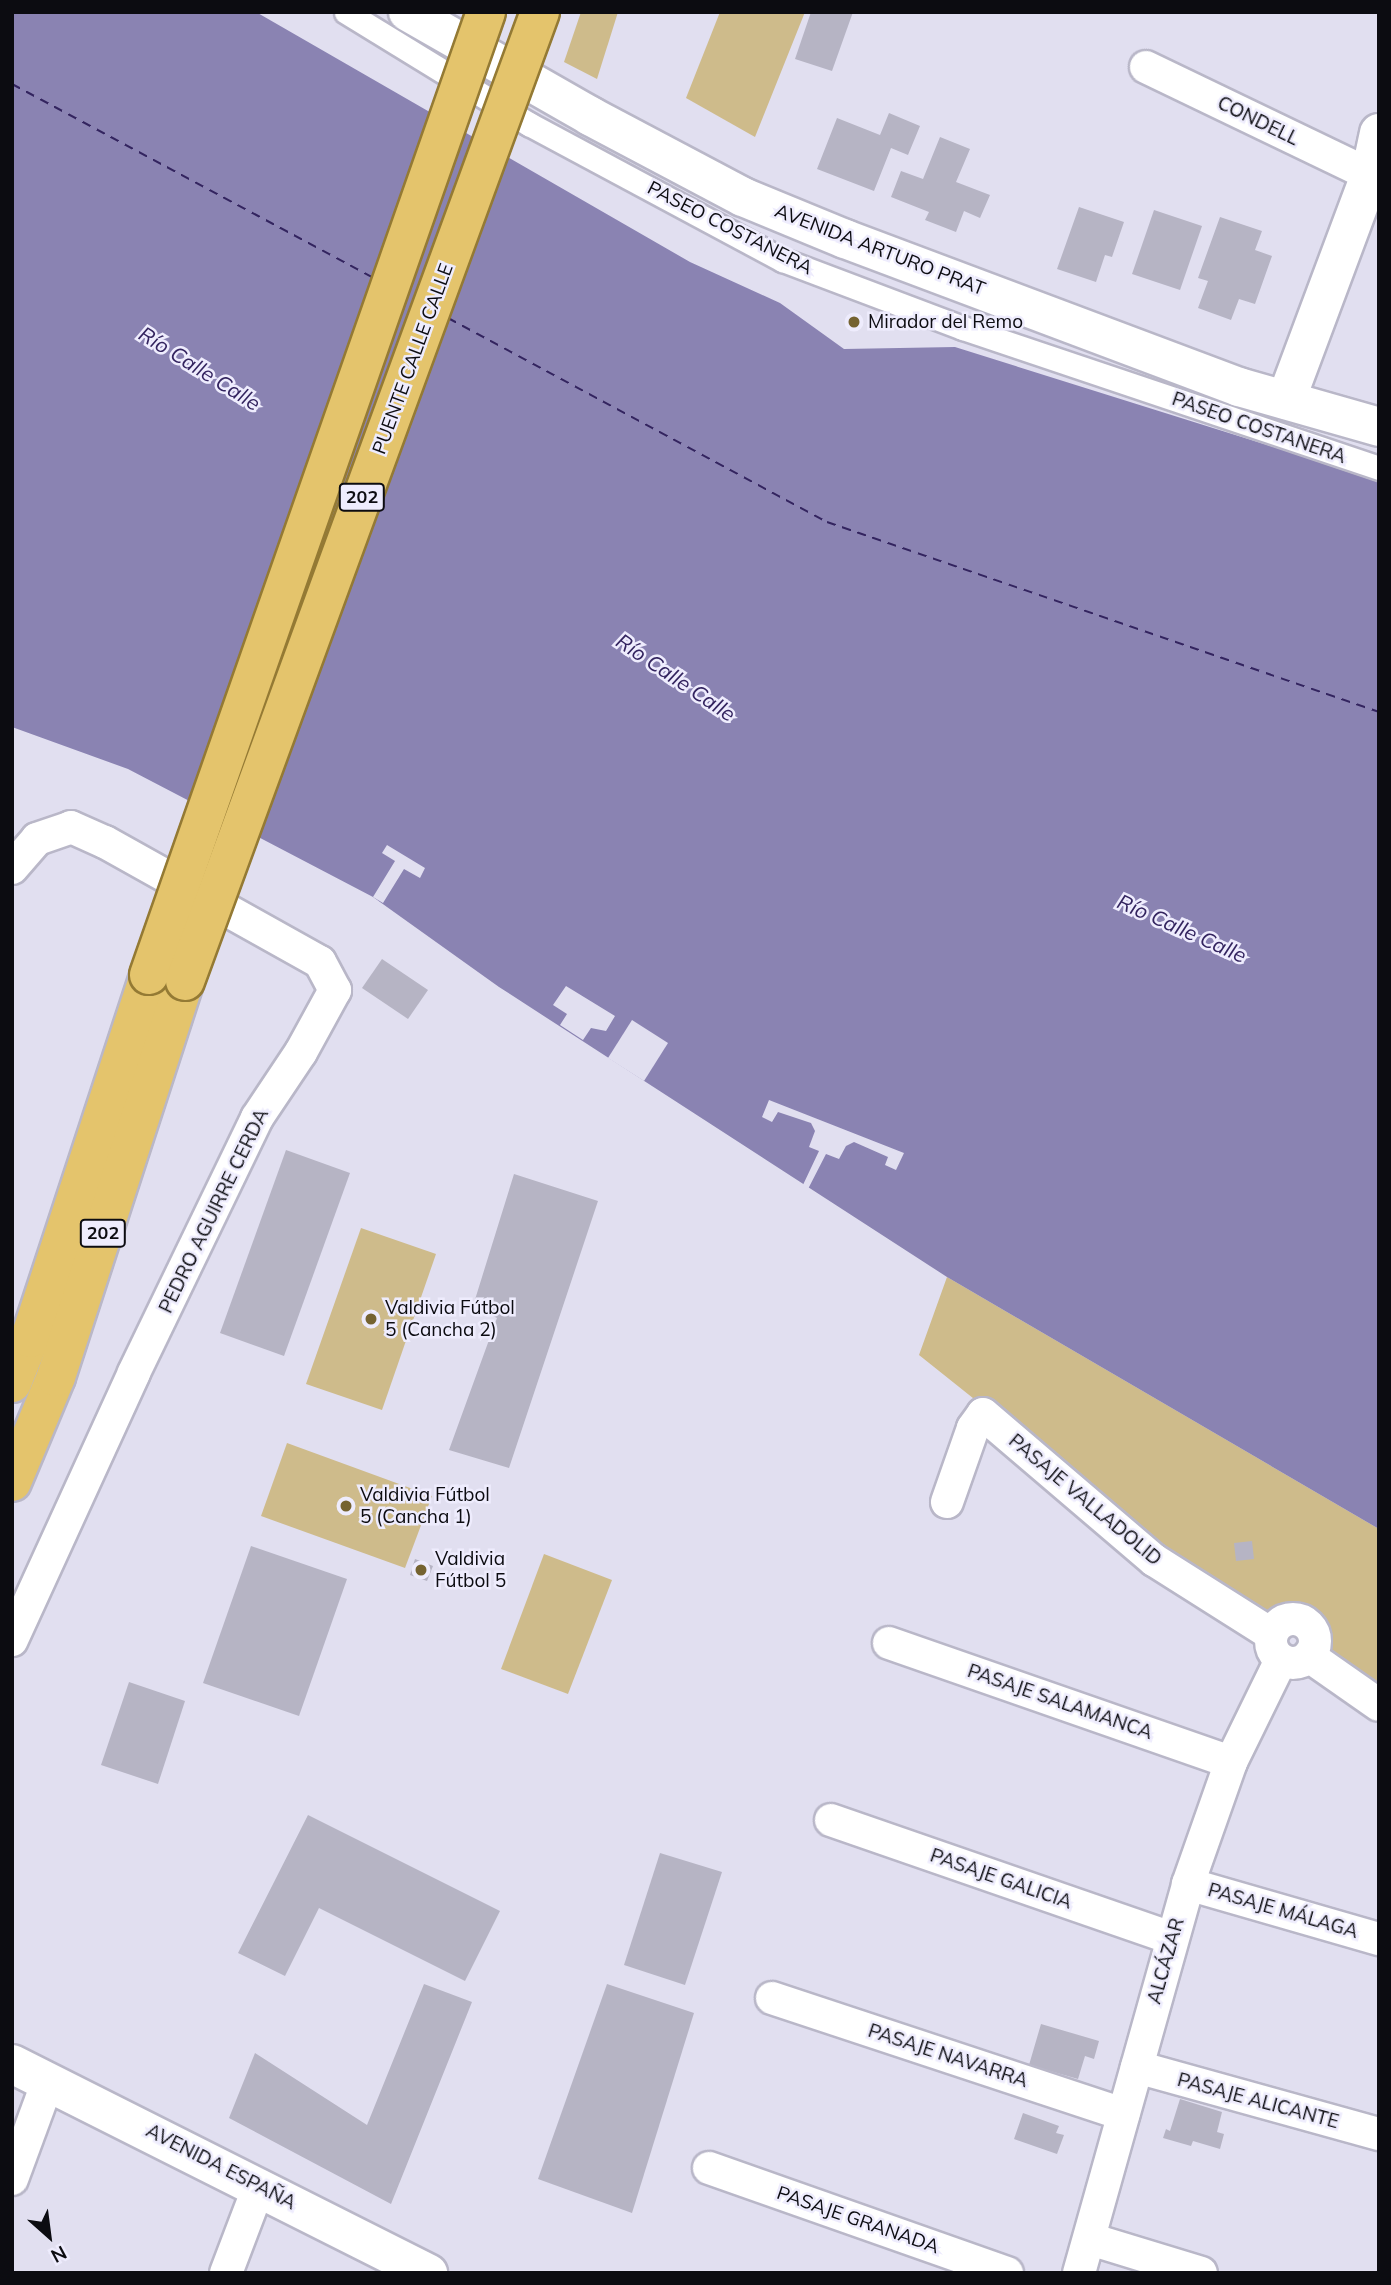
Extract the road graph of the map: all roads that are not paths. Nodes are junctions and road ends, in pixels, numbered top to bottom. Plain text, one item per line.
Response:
1 (345, 12) edge
2 (408, 12) edge
3 (486, 12) edge
4 (540, 12) edge
5 (1146, 67) dead end
6 (1379, 133) edge
7 (1370, 175) junction
8 (1286, 401) junction
9 (1379, 427) edge
10 (1379, 468) edge
11 (12, 868) edge
12 (167, 978) junction
13 (12, 1384) edge
14 (12, 1482) edge
15 (947, 1502) dead end
16 (12, 1640) edge
17 (889, 1643) dead end
18 (1287, 1650) junction
19 (1379, 1705) edge
20 (1231, 1762) junction
21 (831, 1820) dead end
22 (1188, 1884) junction
23 (1171, 1938) junction
24 (1379, 1939) edge
25 (772, 1998) dead end
26 (12, 2064) edge
27 (1137, 2067) junction
28 (47, 2081) junction
29 (1124, 2114) junction
30 (1379, 2134) edge
31 (709, 2168) dead end
32 (12, 2179) edge
33 (259, 2186) junction
34 (1090, 2239) junction
35 (226, 2273) edge
36 (428, 2273) edge
37 (1007, 2273) edge
38 (1079, 2273) edge
39 (1201, 2273) edge

1 - 10 street, PASEO COSTANERA
2 - 8 main road, AVENIDA ARTURO PRAT
3 - 12 highway, 202, bridge
4 - 12 highway, PUENTE CALLE CALLE / 202, bridge
5 - 7 street, CONDELL
6 - 7 main road
7 - 8 main road
8 - 9 main road, AVENIDA ARTURO PRAT
11 - 16 street, PEDRO AGUIRRE CERDA
12 - 13 highway, 202
12 - 14 highway, 202
15 - 18 street, PASAJE VALLADOLID
17 - 20 street, PASAJE SALAMANCA
18 - 19 street, PASAJE VALLADOLID
18 - 20 street, ALCÁZAR
20 - 22 street, ALCÁZAR
21 - 23 street, PASAJE GALICIA
22 - 23 street, ALCÁZAR
22 - 24 street, PASAJE MÁLAGA
23 - 27 street, ALCÁZAR
25 - 29 street, PASAJE NAVARRA
26 - 28 main road, AVENIDA ESPAÑA
27 - 29 street, ALCÁZAR
27 - 30 street, PASAJE ALICANTE
28 - 32 street
28 - 33 main road, AVENIDA ESPAÑA
29 - 34 street, ALCÁZAR
31 - 37 street, PASAJE GRANADA
33 - 35 street
33 - 36 main road, AVENIDA ESPAÑA
34 - 38 street, ALCÁZAR
34 - 39 street

